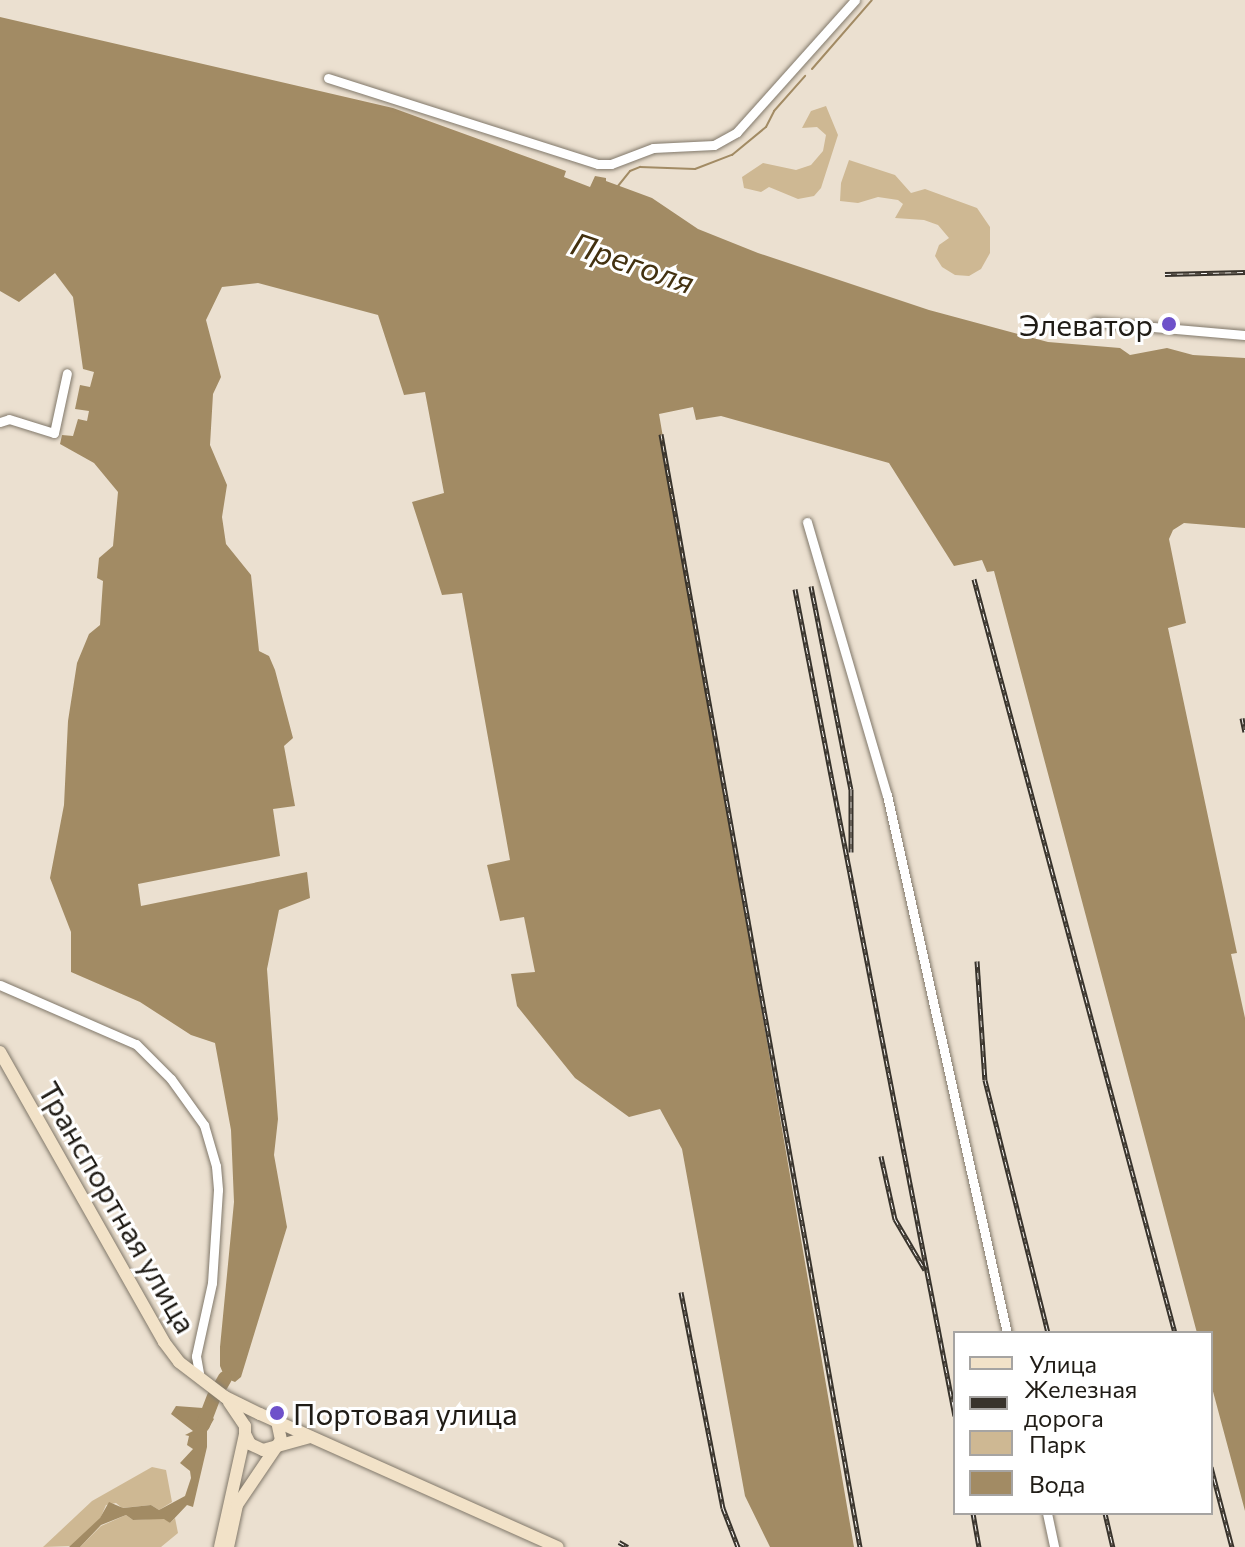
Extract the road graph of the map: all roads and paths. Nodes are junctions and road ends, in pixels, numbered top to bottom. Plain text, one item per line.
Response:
1 (855, 0) edge
2 (328, 78) dead end
3 (1095, 322) dead end
4 (1245, 335) edge
5 (67, 373) dead end
6 (0, 422) edge
7 (807, 522) dead end
8 (0, 985) edge
9 (0, 1052) edge
10 (1007, 1331) edge
11 (200, 1379) junction
12 (225, 1397) junction
13 (260, 1414) junction
14 (277, 1421) junction
15 (245, 1430) junction
16 (314, 1437) junction
17 (274, 1448) junction
18 (1047, 1515) edge
19 (220, 1547) edge
20 (228, 1547) edge
21 (558, 1547) edge
22 (1054, 1547) edge

1 - 2 street
3 - 4 street
5 - 6 street
7 - 10 street
8 - 11 street, Транспортная улица
9 - 11 main road, Транспортная улица
11 - 12 main road, Транспортная улица
12 - 13 main road, Транспортная улица
12 - 15 main road, Транспортная улица
13 - 14 main road, Транспортная улица
13 - 15 main road
14 - 16 main road
14 - 17 main road
15 - 17 main road, Транспортная улица
15 - 19 main road
16 - 17 main road
16 - 21 main road
17 - 20 main road
18 - 22 street

